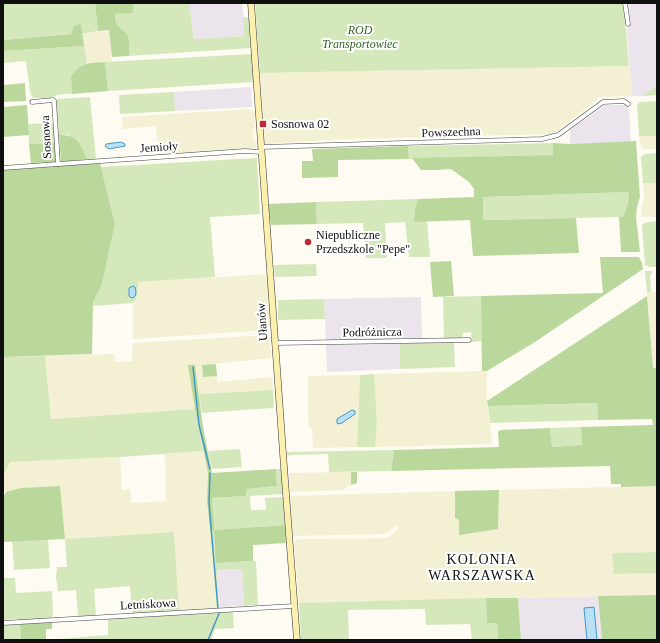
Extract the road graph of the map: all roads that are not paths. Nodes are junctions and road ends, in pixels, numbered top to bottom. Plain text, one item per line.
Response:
1 (251, 3) edge
2 (625, 3) edge
3 (628, 24) dead end
4 (32, 102) dead end
5 (628, 104) dead end
6 (261, 150) junction
7 (58, 164) junction
8 (3, 168) edge
9 (469, 340) dead end
10 (275, 343) junction
11 (294, 606) junction
12 (3, 623) edge
13 (297, 640) edge

1 - 6 street, Ułanów
2 - 3 street
4 - 7 street, Sosnowa
5 - 6 street, Powszechna
6 - 7 street, Jemioły
6 - 10 street, Ułanów
7 - 8 street, Sosnowa
9 - 10 street, Podróżnicza
10 - 11 street, Ułanów
11 - 12 street, Letniskowa
11 - 13 street, Ułanów

